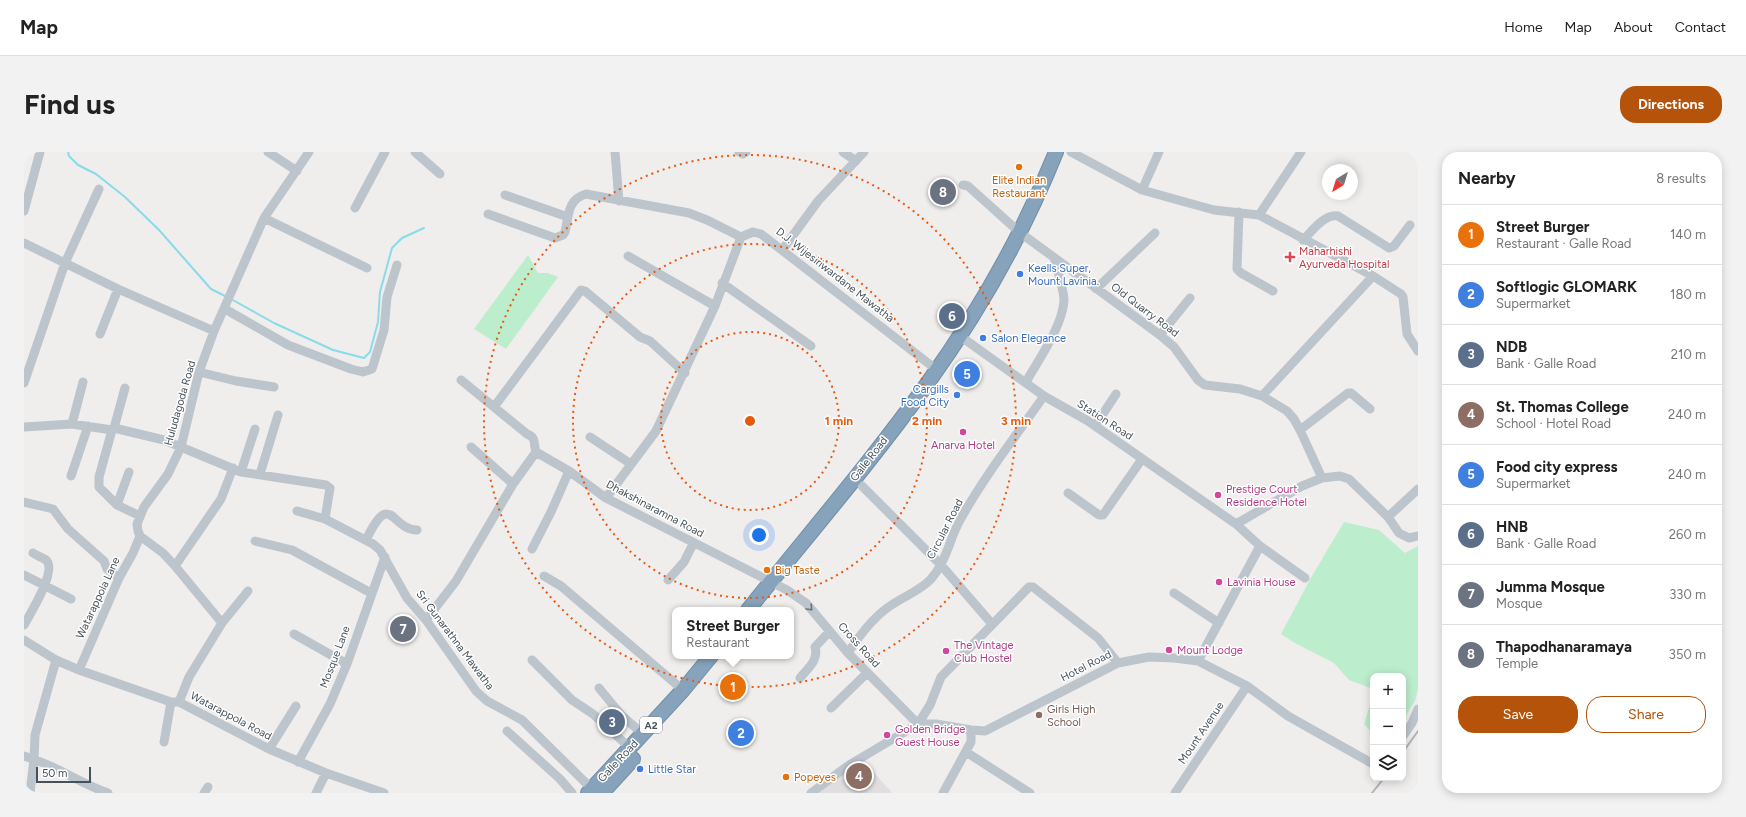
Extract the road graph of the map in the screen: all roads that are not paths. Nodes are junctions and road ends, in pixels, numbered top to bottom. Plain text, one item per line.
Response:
1 (40, 152) edge
2 (268, 152) edge
3 (309, 152) edge
4 (385, 152) edge
5 (415, 152) edge
6 (614, 152) edge
7 (739, 152) edge
8 (746, 152) edge
9 (843, 152) edge
10 (864, 152) edge
11 (1056, 152) edge
12 (1065, 152) edge
13 (1071, 152) edge
14 (1159, 152) edge
15 (1301, 152) edge
16 (856, 161) junction
17 (297, 171) junction
18 (440, 174) dead end
19 (963, 185) dead end
20 (99, 189) dead end
21 (1142, 190) junction
22 (505, 195) dead end
23 (619, 201) junction
24 (355, 208) dead end
25 (24, 211) edge
26 (1239, 212) junction
27 (488, 214) dead end
28 (1259, 215) junction
29 (568, 217) junction
30 (264, 218) junction
31 (1410, 225) dead end
32 (1155, 233) dead end
33 (1022, 235) junction
34 (741, 237) junction
35 (1303, 240) junction
36 (24, 243) edge
37 (783, 249) junction
38 (628, 256) dead end
39 (1054, 258) junction
40 (65, 263) junction
41 (397, 264) dead end
42 (367, 268) dead end
43 (1373, 276) junction
44 (722, 283) junction
45 (118, 289) junction
46 (1096, 289) junction
47 (1273, 291) dead end
48 (1190, 298) dead end
49 (226, 306) junction
50 (715, 306) junction
51 (214, 331) junction
52 (100, 334) dead end
53 (1160, 334) junction
54 (963, 338) junction
55 (811, 346) dead end
56 (1418, 351) edge
57 (937, 370) junction
58 (200, 372) junction
59 (685, 373) junction
60 (461, 380) dead end
61 (83, 382) dead end
62 (1026, 382) junction
63 (24, 383) edge
64 (274, 387) dead end
65 (125, 388) dead end
66 (1116, 394) dead end
67 (1044, 396) junction
68 (1262, 396) junction
69 (494, 407) junction
70 (1370, 409) dead end
71 (278, 415) dead end
72 (72, 424) junction
73 (88, 426) junction
74 (1095, 426) junction
75 (24, 427) edge
76 (113, 429) junction
77 (255, 429) dead end
78 (1300, 430) junction
79 (590, 437) dead end
80 (181, 447) junction
81 (471, 447) dead end
82 (536, 452) junction
83 (1142, 459) junction
84 (631, 464) junction
85 (237, 470) junction
86 (569, 471) junction
87 (129, 472) dead end
88 (256, 474) junction
89 (71, 476) dead end
90 (1322, 478) junction
91 (513, 484) junction
92 (862, 486) dead end
93 (1418, 489) edge
94 (1068, 493) dead end
95 (606, 498) junction
96 (24, 502) edge
97 (117, 505) junction
98 (297, 511) dead end
99 (140, 516) junction
100 (1388, 517) junction
101 (325, 519) junction
102 (1236, 524) junction
103 (417, 530) dead end
104 (140, 536) junction
105 (1418, 536) edge
106 (366, 540) junction
107 (255, 541) dead end
108 (693, 544) junction
109 (1260, 546) junction
110 (532, 549) dead end
111 (33, 553) dead end
112 (385, 557) junction
113 (941, 565) junction
114 (175, 566) junction
115 (24, 575) edge
116 (544, 576) dead end
117 (119, 578) junction
118 (1305, 578) dead end
119 (668, 580) dead end
120 (774, 584) junction
121 (45, 586) junction
122 (248, 591) dead end
123 (371, 593) junction
124 (1174, 593) dead end
125 (71, 599) dead end
126 (751, 607) edge
127 (762, 607) edge
128 (426, 620) junction
129 (222, 623) junction
130 (1219, 623) junction
131 (992, 624) junction
132 (24, 625) edge
133 (830, 631) junction
134 (294, 634) dead end
135 (24, 640) edge
136 (848, 653) junction
137 (709, 659) edge
138 (720, 659) edge
139 (56, 660) junction
140 (532, 660) dead end
141 (1198, 661) junction
142 (1118, 662) junction
143 (347, 664) junction
144 (79, 670) junction
145 (867, 673) junction
146 (800, 678) dead end
147 (1247, 686) junction
148 (599, 688) dead end
149 (683, 690) junction
150 (175, 702) junction
151 (296, 706) dead end
152 (831, 708) dead end
153 (1418, 709) edge
154 (918, 724) junction
155 (971, 730) junction
156 (507, 731) dead end
157 (1406, 732) edge
158 (643, 734) junction
159 (164, 742) dead end
160 (630, 748) junction
161 (269, 750) junction
162 (966, 752) junction
163 (24, 756) edge
164 (34, 759) junction
165 (298, 762) junction
166 (1370, 762) edge
167 (326, 774) junction
168 (594, 792) edge
169 (30, 793) edge
170 (108, 793) edge
171 (316, 793) edge
172 (384, 793) edge
173 (572, 793) edge
174 (811, 793) edge
175 (943, 793) edge
176 (1030, 793) edge
177 (1175, 793) edge

1 - 25 street
2 - 17 street
3 - 17 street, Huludagoda Road
4 - 24 street
5 - 18 street
6 - 23 street
7 - 8 street
9 - 16 street
10 - 16 street
11 - 33 highway, Galle Road
12 - 33 highway, Galle Road
13 - 21 street
14 - 21 street
15 - 28 street
16 - 37 street
17 - 30 street, Huludagoda Road
19 - 33 street, Old Quarry Road
20 - 40 street
21 - 26 street
22 - 29 street
23 - 29 street
23 - 34 street
26 - 28 street
26 - 47 street
27 - 29 street
28 - 35 street
30 - 42 street
30 - 49 street, Huludagoda Road
31 - 35 street
32 - 46 street
33 - 39 street, Old Quarry Road
33 - 54 highway, Galle Road
34 - 37 street, D.J. Wijesiriwardane Mawatha
34 - 44 street
35 - 43 street
36 - 40 street
37 - 57 street, D.J. Wijesiriwardane Mawatha
38 - 50 street
39 - 46 street, Old Quarry Road
39 - 62 street
40 - 45 street
40 - 63 street
41 - 49 street
43 - 56 street
43 - 68 street
44 - 50 street
44 - 55 street
45 - 51 street
45 - 52 street
46 - 53 street, Old Quarry Road
48 - 53 street
49 - 51 street, Huludagoda Road
50 - 59 street
51 - 58 street, Huludagoda Road
53 - 68 street, Old Quarry Road
54 - 57 highway, Galle Road
54 - 62 street, Station Road
54 - 120 highway, Galle Road
57 - 120 highway, Galle Road
58 - 64 street
58 - 80 street, Huludagoda Road
59 - 69 street
59 - 84 street
60 - 69 street
61 - 72 street
62 - 67 street, Station Road
65 - 76 street
66 - 74 street
67 - 74 street, Station Road
67 - 113 street, Circular Road
68 - 78 street, Old Quarry Road
69 - 82 street
70 - 78 street
71 - 88 street
72 - 73 street
72 - 75 street
73 - 76 street
73 - 89 street
74 - 83 street, Station Road
76 - 80 street
76 - 97 street
77 - 85 street
78 - 90 street, Old Quarry Road
79 - 84 street
80 - 85 street
80 - 99 street, Huludagoda Road
81 - 91 street
82 - 86 street, Dhakshinaramna Road
82 - 91 street
83 - 94 street
83 - 102 street, Station Road
84 - 95 street
85 - 88 street
85 - 114 street
86 - 95 street, Dhakshinaramna Road
86 - 110 street
87 - 97 street
88 - 101 street
90 - 100 street
90 - 102 street
91 - 128 street
92 - 113 street
93 - 100 street
95 - 108 street, Dhakshinaramna Road
96 - 117 street
97 - 99 street
98 - 101 street, Sri Gunarathna Mawatha
99 - 104 street, Huludagoda Road
100 - 105 street
101 - 106 street, Sri Gunarathna Mawatha
102 - 109 street, Station Road
103 - 106 street
104 - 114 street
104 - 117 street, Watarappola Lane
106 - 112 street, Sri Gunarathna Mawatha
107 - 123 street
108 - 119 street
108 - 120 street, Dhakshinaramna Road
109 - 118 street, Station Road
109 - 130 street
111 - 121 street
112 - 123 street, Mosque Lane
112 - 128 street, Sri Gunarathna Mawatha
113 - 131 street
113 - 136 street, Circular Road
114 - 129 street
115 - 121 street
116 - 149 street
117 - 144 street, Watarappola Lane
120 - 126 highway, Galle Road
120 - 127 highway, Galle Road
120 -> 133 street, Cross Road
121 - 125 street
121 - 132 street
122 - 129 street
123 - 143 street, Mosque Lane
124 - 130 street
128 - 168 street, Sri Gunarathna Mawatha
129 - 150 street
130 - 141 street
131 - 142 street
131 - 154 street
133 - 136 street, Cross Road
133 - 146 street
134 - 143 street
135 - 139 street, Watarappola Road
136 - 145 street, Cross Road
137 - 149 highway, Galle Road / A2
138 - 168 highway, Galle Road / A2
139 - 144 street, Watarappola Road
139 - 164 street
140 - 160 street
141 - 142 street, Hotel Road
141 - 147 street, Hotel Road
142 - 155 street, Hotel Road
143 - 165 street, Mosque Lane
144 - 150 street, Watarappola Road
145 - 152 street
145 - 154 street, Cross Road
147 - 166 street, Hotel Road
147 - 177 street, Mount Avenue
148 - 158 street
149 - 158 highway, Galle Road / A2
150 - 159 street
150 - 161 street, Watarappola Road
151 - 161 street
153 - 157 street
154 - 155 street, Hotel Road
154 - 174 street
155 - 162 street
156 - 173 street
158 - 160 highway, Galle Road / A2
160 - 168 highway, Galle Road / A2
161 - 165 street, Watarappola Road
162 - 175 street
162 - 176 street
163 - 164 street
164 - 169 street
164 - 170 street
165 - 167 street, Watarappola Road
167 - 171 street
167 - 172 street, Watarappola Road

